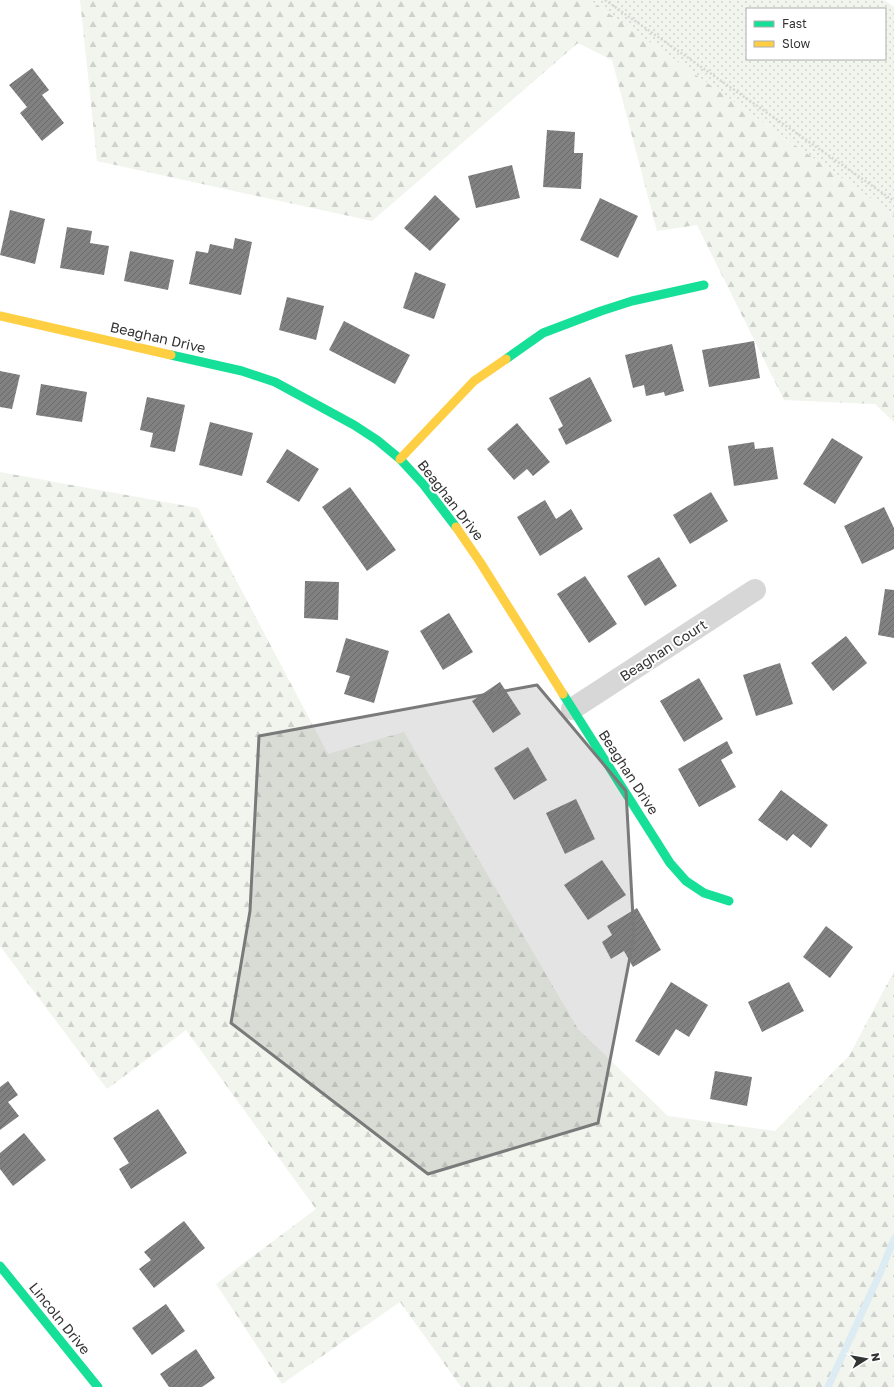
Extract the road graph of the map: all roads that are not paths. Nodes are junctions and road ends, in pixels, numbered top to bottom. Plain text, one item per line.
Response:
1 (704, 286) dead end
2 (0, 316) edge
3 (400, 459) junction
4 (755, 590) dead end
5 (572, 709) junction
6 (729, 901) dead end
7 (0, 1266) edge
8 (98, 1387) edge

1 - 3 street
2 - 3 street, Beaghan Drive
3 - 5 street, Beaghan Drive
4 - 5 street, Beaghan Court
5 - 6 street, Beaghan Drive
7 - 8 street, Lincoln Drive

